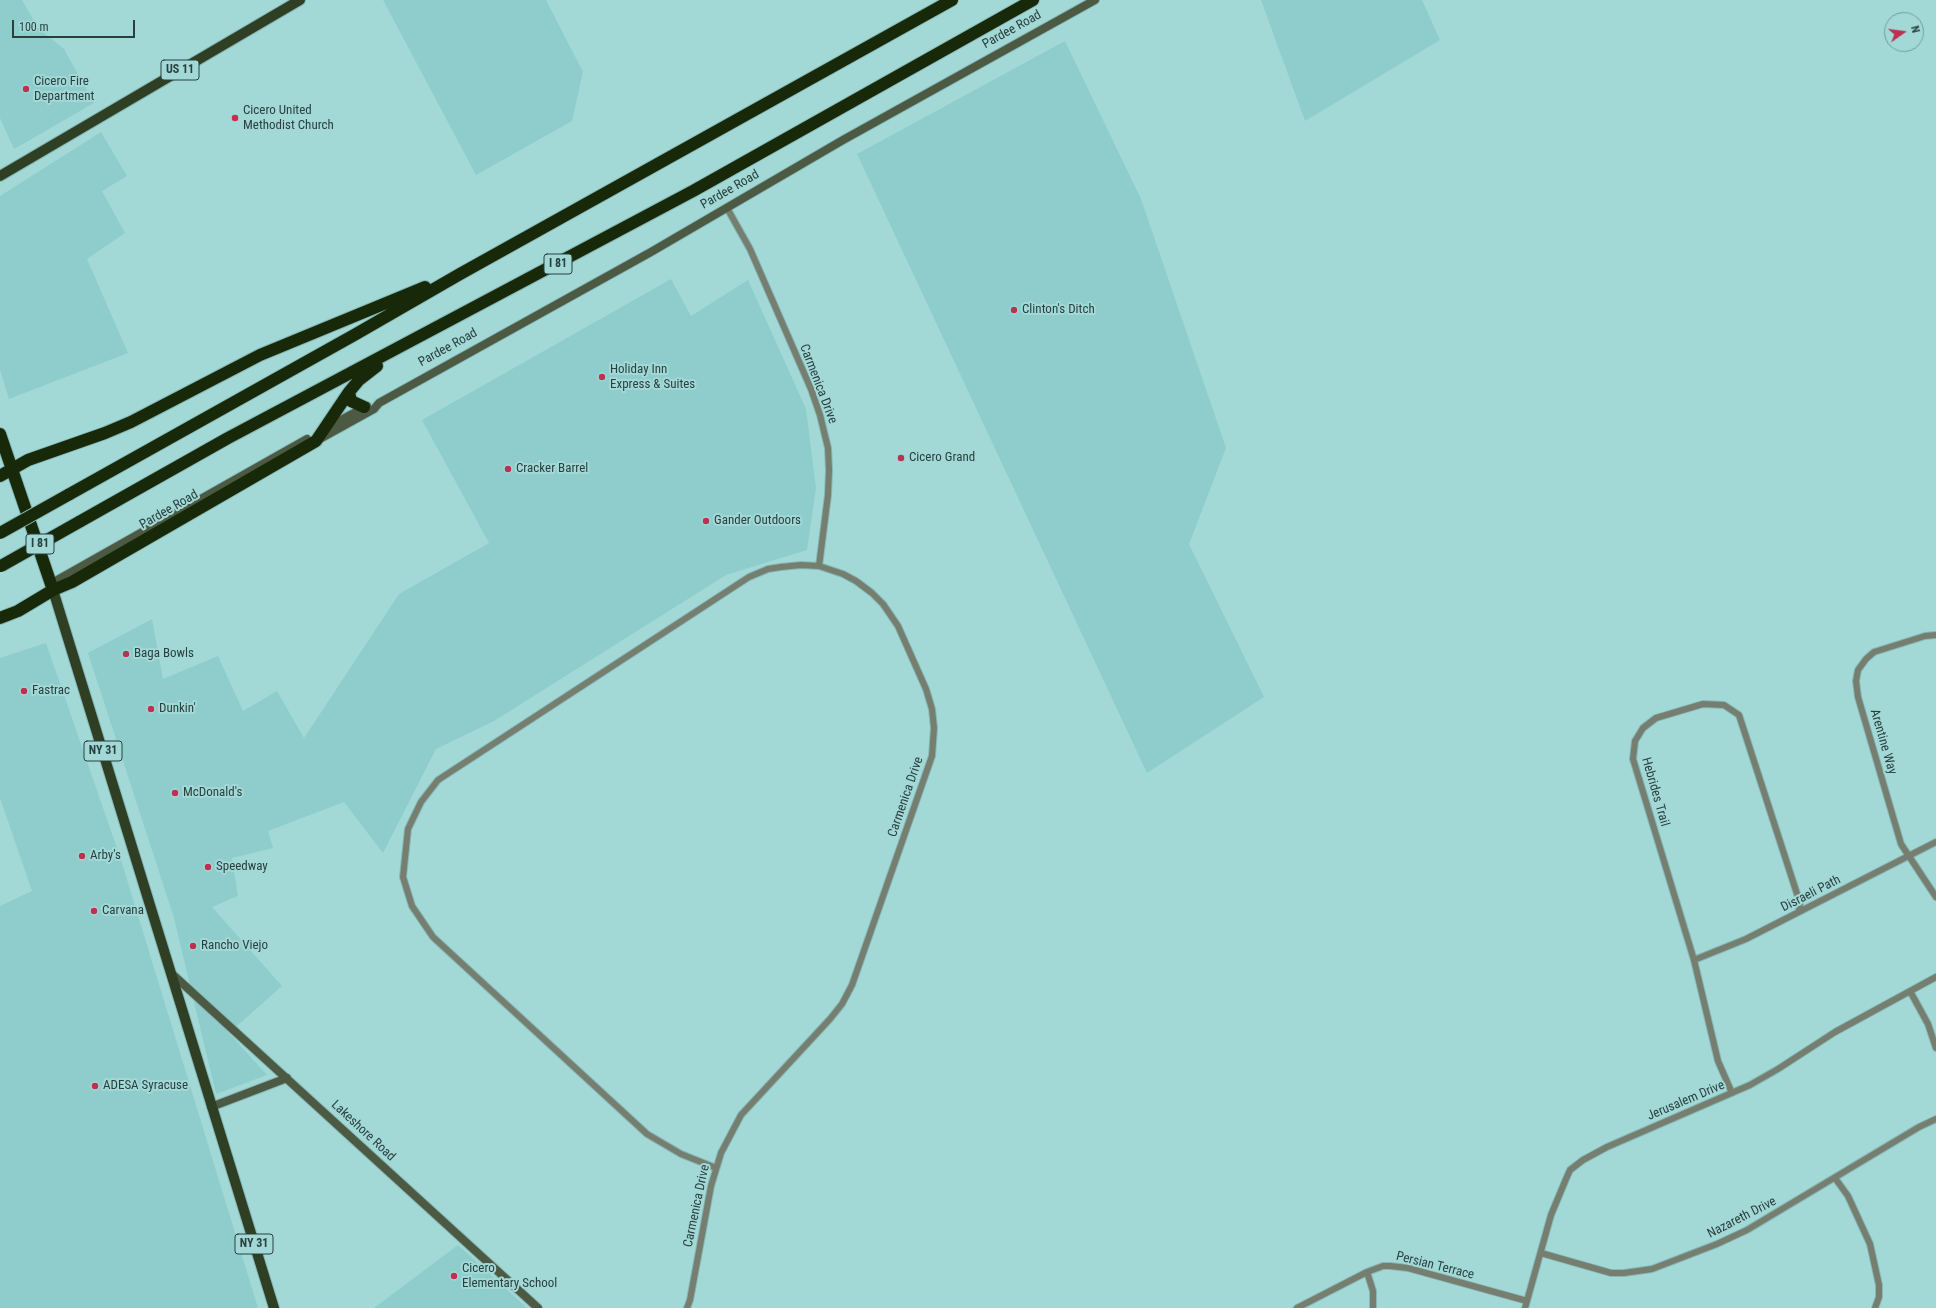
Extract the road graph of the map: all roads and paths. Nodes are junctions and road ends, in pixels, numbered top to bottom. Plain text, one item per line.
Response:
1 (300, 0) edge
2 (952, 0) edge
3 (1033, 0) edge
4 (1095, 0) edge
5 (0, 176) edge
6 (727, 208) junction
7 (460, 274) junction
8 (413, 340) junction
9 (349, 392) junction
10 (379, 403) junction
11 (364, 407) junction
12 (326, 429) junction
13 (0, 435) edge
14 (316, 441) junction
15 (12, 469) junction
16 (0, 476) edge
17 (0, 534) edge
18 (0, 566) edge
19 (819, 566) junction
20 (53, 586) junction
21 (0, 618) edge
22 (1936, 635) edge
23 (1936, 842) edge
24 (1908, 857) junction
25 (1936, 897) edge
26 (1799, 911) junction
27 (1694, 960) junction
28 (170, 973) junction
29 (1936, 977) edge
30 (1910, 990) junction
31 (1936, 1048) edge
32 (287, 1078) junction
33 (1732, 1093) junction
34 (211, 1107) junction
35 (1936, 1118) edge
36 (716, 1168) junction
37 (1835, 1178) junction
38 (1541, 1253) junction
39 (1367, 1272) junction
40 (1527, 1301) junction
41 (274, 1308) edge
42 (538, 1308) edge
43 (687, 1308) edge
44 (1297, 1308) edge
45 (1373, 1308) edge
46 (1525, 1308) edge
47 (1875, 1308) edge

1 - 5 main road, US 11
2 - 7 highway, I 81
3 - 8 highway, I 81
4 - 6 street, Pardee Road
6 - 10 street, Pardee Road
6 - 19 street, Carmenica Drive
7 - 15 highway
7 - 17 highway, I 81, bridge
8 - 9 highway
8 - 18 highway, I 81, bridge
9 - 11 highway
9 - 12 highway
10 - 11 street, Pardee Road
10 - 14 street, Pardee Road
11 - 12 street, Pardee Road
12 - 14 highway
12 - 20 street, Pardee Road
13 - 15 highway, NY 31
14 - 20 highway, Pardee Road
15 - 16 highway
15 - 20 highway, NY 31
19 - 36 street, Carmenica Drive
19 - 36 street
20 - 21 highway
20 - 28 main road, NY 31
22 - 24 street, Arentine Way
23 - 24 street, Disraeli Path
24 - 25 street, Arentine Way
24 - 26 street, Disraeli Path
26 - 27 street, Disraeli Path
26 - 27 street, Hebrides Trail
27 - 33 street, Hebrides Trail
28 - 32 street, Lakeshore Road
28 - 34 main road, NY 31
29 - 30 street, Jerusalem Drive
30 - 31 street
30 - 33 street, Jerusalem Drive
32 - 34 street
32 - 42 street, Lakeshore Road
33 - 38 street, Jerusalem Drive
34 - 41 main road, NY 31
35 - 37 street, Nazareth Drive
36 - 43 street, Carmenica Drive
37 - 38 street, Nazareth Drive
37 - 47 street
38 - 40 street, Jerusalem Drive
39 - 40 street, Persian Terrace
39 - 44 street, Persian Terrace
39 - 45 street
40 - 46 street, Jerusalem Drive

